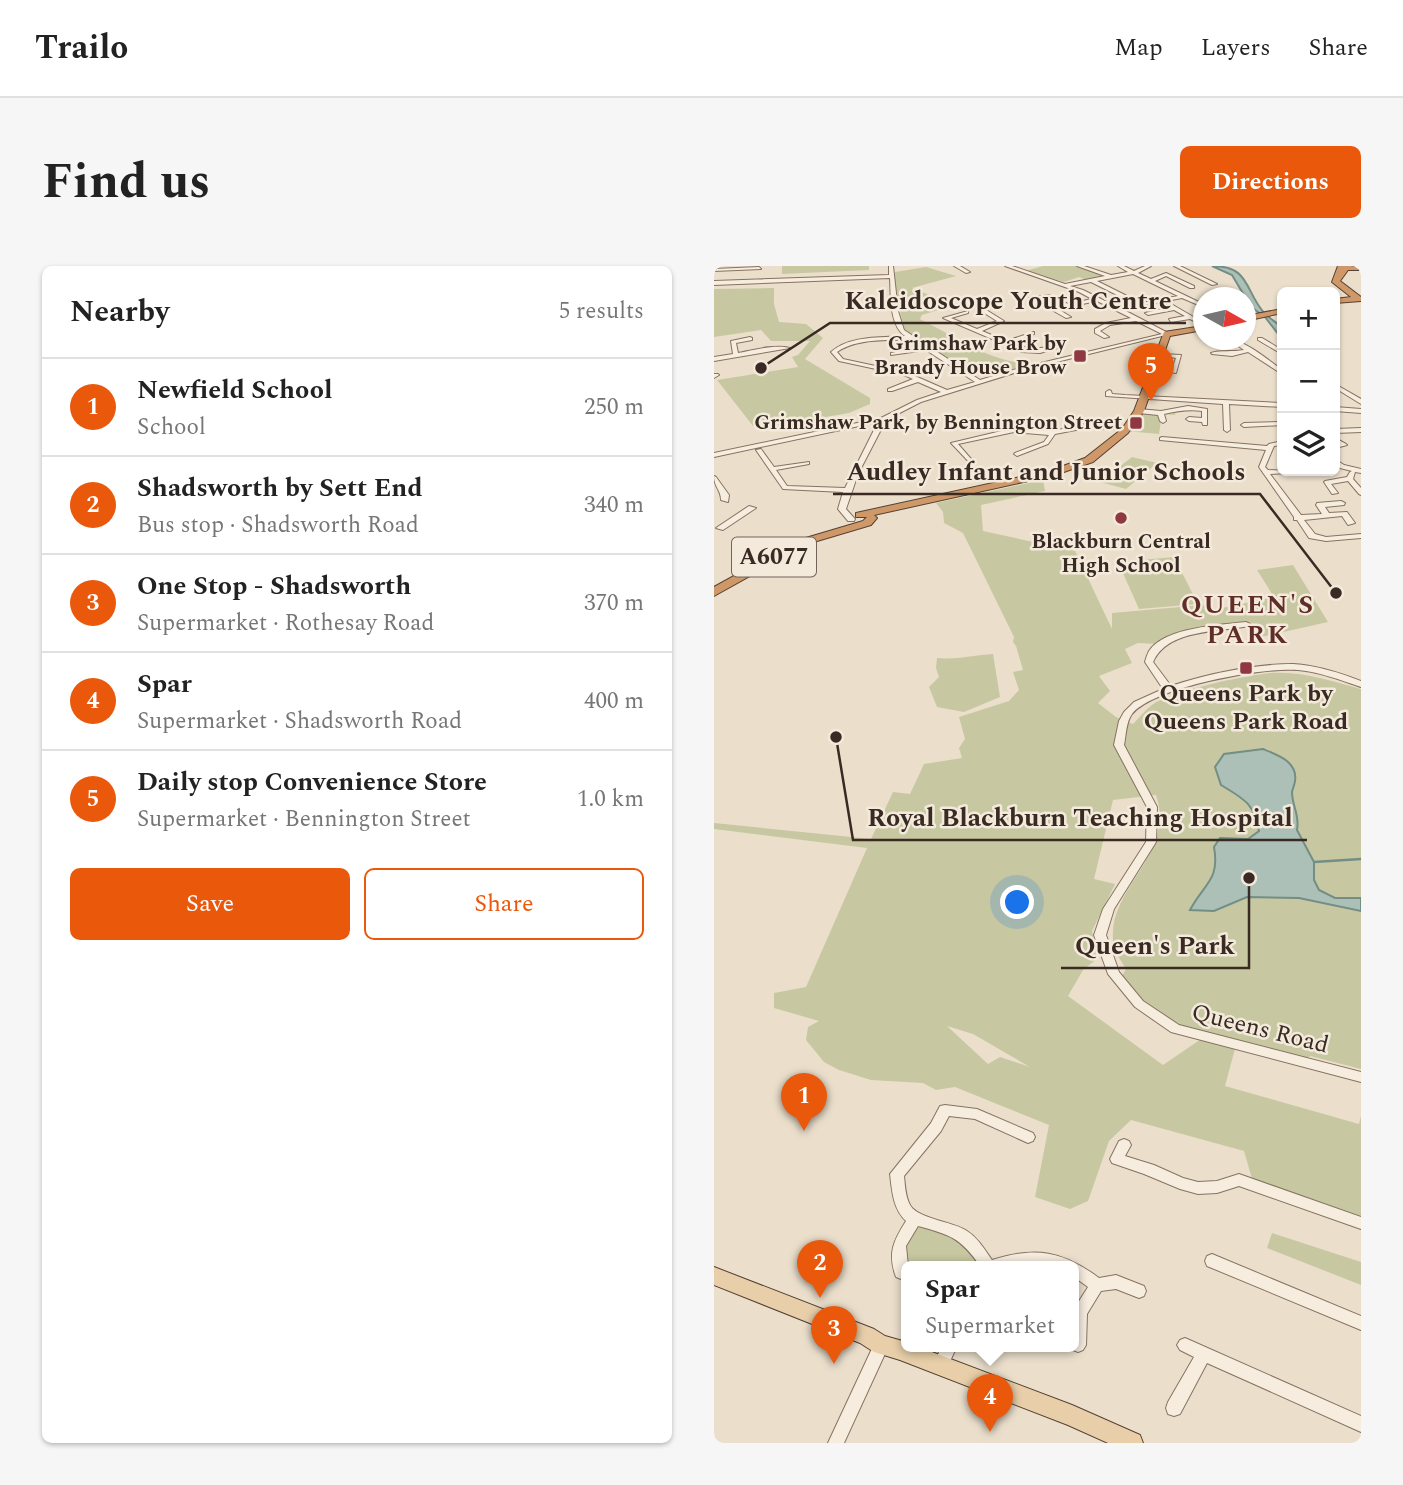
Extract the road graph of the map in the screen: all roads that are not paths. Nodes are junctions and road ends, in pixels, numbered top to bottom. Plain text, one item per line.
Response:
1 (891, 266) edge
2 (956, 266) edge
3 (1007, 266) edge
4 (1079, 266) edge
5 (1119, 266) edge
6 (1149, 266) edge
7 (759, 267) edge
8 (1360, 267) edge
9 (1340, 268) edge
10 (1032, 269) dead end
11 (714, 270) edge
12 (1023, 271) junction
13 (968, 272) dead end
14 (1135, 272) junction
15 (1171, 272) edge
16 (891, 276) junction
17 (1110, 277) junction
18 (1092, 280) junction
19 (1152, 280) junction
20 (757, 282) junction
21 (714, 283) edge
22 (1065, 285) junction
23 (1050, 287) dead end
24 (1192, 287) junction
25 (1112, 289) junction
26 (1177, 290) junction
27 (1120, 294) junction
28 (1192, 295) dead end
29 (1184, 296) junction
30 (1358, 297) edge
31 (1098, 299) junction
32 (1161, 300) junction
33 (1340, 300) edge
34 (1193, 301) edge
35 (1034, 302) dead end
36 (1141, 304) junction
37 (975, 305) dead end
38 (1066, 305) junction
39 (1175, 308) junction
40 (1116, 309) junction
41 (966, 312) dead end
42 (1277, 312) edge
43 (1148, 313) dead end
44 (1105, 314) dead end
45 (1256, 316) edge
46 (1068, 317) dead end
47 (1136, 319) junction
48 (1171, 320) dead end
49 (1118, 322) junction
50 (1193, 330) edge
51 (977, 331) junction
52 (1032, 333) dead end
53 (1167, 334) junction
54 (909, 337) junction
55 (1107, 337) dead end
56 (1260, 338) dead end
57 (750, 339) dead end
58 (1069, 339) dead end
59 (1006, 343) junction
60 (1061, 346) junction
61 (787, 348) dead end
62 (927, 348) junction
63 (1251, 350) joint
64 (1277, 350) edge
65 (736, 353) junction
66 (1214, 353) dead end
67 (893, 354) dead end
68 (1079, 354) junction
69 (1161, 355) junction
70 (1277, 356) edge
71 (714, 359) edge
72 (1266, 360) junction
73 (881, 368) junction
74 (1277, 368) edge
75 (1174, 372) dead end
76 (866, 377) dead end
77 (919, 379) junction
78 (979, 382) junction
79 (890, 390) dead end
80 (1340, 390) edge
81 (946, 392) junction
82 (1109, 392) dead end
83 (1349, 397) junction
84 (1145, 398) junction
85 (1340, 398) edge
86 (1226, 402) junction
87 (1361, 402) edge
88 (1277, 405) edge
89 (1340, 409) edge
90 (1348, 410) junction
91 (1139, 411) junction
92 (1361, 411) edge
93 (1281, 413) edge
94 (883, 419) junction
95 (1189, 419) dead end
96 (1244, 425) dead end
97 (1120, 427) dead end
98 (1361, 429) edge
99 (1227, 430) dead end
100 (1340, 431) edge
101 (1053, 433) junction
102 (1162, 439) dead end
103 (1277, 443) edge
104 (1269, 448) junction
105 (749, 452) dead end
106 (1017, 454) dead end
107 (714, 455) edge
108 (969, 460) dead end
109 (807, 463) dead end
110 (1340, 465) edge
111 (773, 469) junction
112 (1357, 470) edge
113 (1265, 472) junction
114 (1277, 472) edge
115 (714, 478) edge
116 (1350, 479) junction
117 (718, 490) edge
118 (847, 490) junction
119 (1334, 493) dead end
120 (1361, 494) edge
121 (725, 500) dead end
122 (1341, 503) dead end
123 (1327, 515) junction
124 (757, 516) dead end
125 (857, 518) junction
126 (1297, 518) junction
127 (720, 523) dead end
128 (1351, 523) dead end
129 (1361, 536) edge
130 (714, 592) edge
131 (1245, 624) dead end
132 (1361, 684) edge
133 (1168, 688) junction
134 (1361, 1077) edge
135 (1028, 1137) dead end
136 (1124, 1145) dead end
137 (914, 1220) junction
138 (1361, 1223) edge
139 (985, 1261) edge
140 (1013, 1261) edge
141 (1048, 1261) edge
142 (1212, 1261) dead end
143 (901, 1272) dead end
144 (1079, 1272) edge
145 (714, 1276) edge
146 (1097, 1285) junction
147 (1139, 1291) dead end
148 (1361, 1323) edge
149 (1079, 1328) edge
150 (881, 1345) junction
151 (1185, 1345) dead end
152 (901, 1348) edge
153 (922, 1352) edge
154 (1204, 1353) junction
155 (945, 1356) edge
156 (1174, 1408) dead end
157 (1361, 1424) edge
158 (836, 1443) edge
159 (1132, 1443) edge

1 - 16 street
2 - 13 street
3 - 12 street
4 - 17 street
5 - 14 street
6 - 14 street
7 - 11 street
7 - 20 street
8 - 9 highway
9 - 30 highway
10 - 12 street
12 - 22 street
14 - 17 street
14 - 19 street
15 - 19 street
15 - 24 street
15 - 24 street
16 - 20 street
16 - 54 street
17 - 18 street
18 - 22 street
18 - 25 street
19 - 26 street
20 - 21 street
22 - 23 street
22 - 31 street
24 - 26 street
25 - 27 street
25 - 27 street
26 - 28 street
26 - 29 street
27 - 36 street
29 - 32 street
29 - 34 street
30 - 33 highway
31 - 38 street
31 - 40 street
32 - 36 street
32 - 39 street
35 - 38 street
36 - 40 street
37 - 51 street
38 - 46 street
39 - 43 street
39 - 48 street
40 - 47 street
41 - 51 street
42 - 45 highway
44 - 49 street
47 - 49 street
47 - 53 street
49 - 55 street
50 - 53 highway
51 - 59 street
52 - 59 street
53 - 68 street
53 - 69 highway, A6077
54 - 62 street
54 - 73 street
56 - 64 street
57 - 65 street
58 - 60 street
59 - 60 street
60 - 68 street
61 - 65 street
62 - 67 street
62 - 78 street
63 - 66 street
63 - 72 street
65 - 71 street
68 - 78 street
69 - 75 street
69 - 84 highway, A6077
70 - 72 street
72 - 74 street
73 - 76 street
73 - 77 street
77 - 79 street
77 - 81 street
78 - 81 street
80 - 83 street
81 - 94 street
82 - 84 street
83 - 85 street
83 - 87 street
84 - 86 street
84 - 91 highway, A6077
86 - 88 street
86 - 99 street
89 - 90 street
90 - 92 street
90 - 98 street
91 - 95 street
91 - 125 highway, A6077
93 - 96 street
94 - 107 street
94 - 118 street
97 - 101 street
98 - 100 street
101 - 106 street
101 - 108 street
102 - 104 street
103 - 104 street
104 - 113 street
105 - 111 street
109 - 111 street
110 - 112 street
111 - 118 street
112 - 116 street
113 - 114 street
113 - 126 street
115 - 117 street
116 - 119 street
116 - 120 street
117 - 121 street
118 - 125 street
122 - 123 street
123 - 126 street
123 - 128 street
124 - 127 street
125 - 130 highway, A6077
126 - 129 street
131 - 133 street
132 - 133 street, Queens Road
133 - 134 street, Queens Road
135 - 137 street
136 - 138 street
137 - 139 street
137 - 143 street
140 - 141 street
142 - 148 street
144 - 146 street
145 - 150 main road
146 - 147 street
146 - 149 street
150 - 152 main road
150 - 158 street
151 - 154 street
153 - 155 main road
154 - 156 street
154 - 157 street
155 - 159 main road

